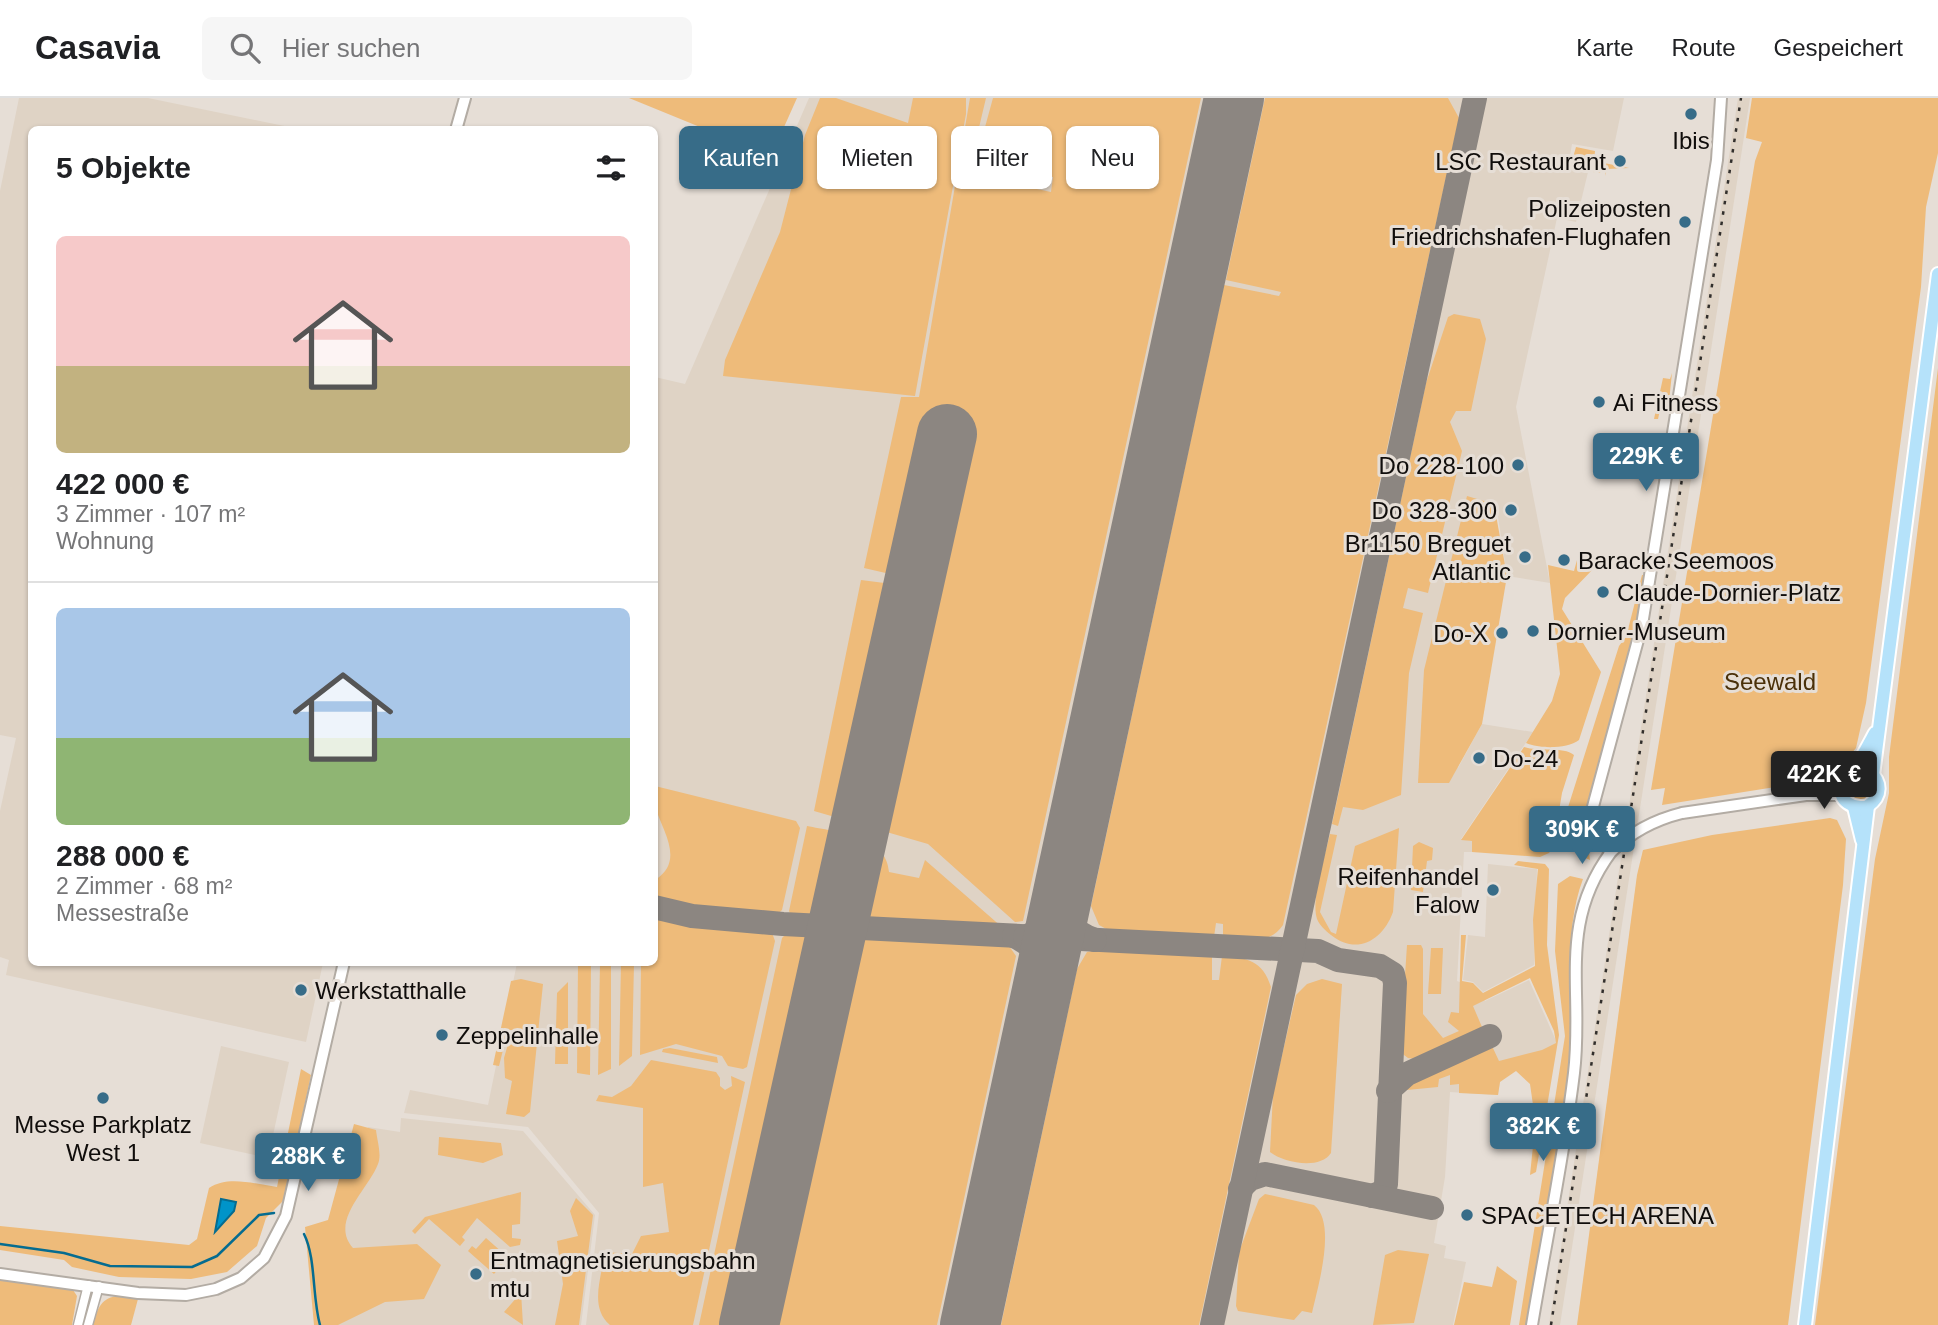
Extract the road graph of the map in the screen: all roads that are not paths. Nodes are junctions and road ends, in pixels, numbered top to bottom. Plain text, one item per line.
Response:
1 (465, 98) edge
2 (1721, 98) edge
3 (457, 126) edge
4 (1938, 277) edge
5 (1877, 730) junction
6 (1854, 770) junction
7 (1873, 775) junction
8 (1842, 781) junction
9 (1806, 795) junction
10 (1842, 795) junction
11 (1868, 806) junction
12 (1854, 807) junction
13 (1864, 847) junction
14 (1611, 852) junction
15 (343, 966) edge
16 (0, 1275) edge
17 (94, 1285) junction
18 (78, 1325) edge
19 (88, 1325) edge
20 (1532, 1325) edge
21 (1805, 1325) edge

1 - 3 street
2 - 14 street
4 - 5 main road
5 - 6 main road
5 - 7 main road
6 - 7 main road
6 - 8 main road
7 - 11 main road
8 - 9 street
8 - 10 main road
9 - 10 street
9 - 14 street, bridge
10 - 12 main road
11 - 12 main road
11 - 13 main road
12 - 13 main road
13 - 21 main road
14 - 20 street
15 - 17 street
16 - 17 street
17 - 18 street
17 - 19 street

